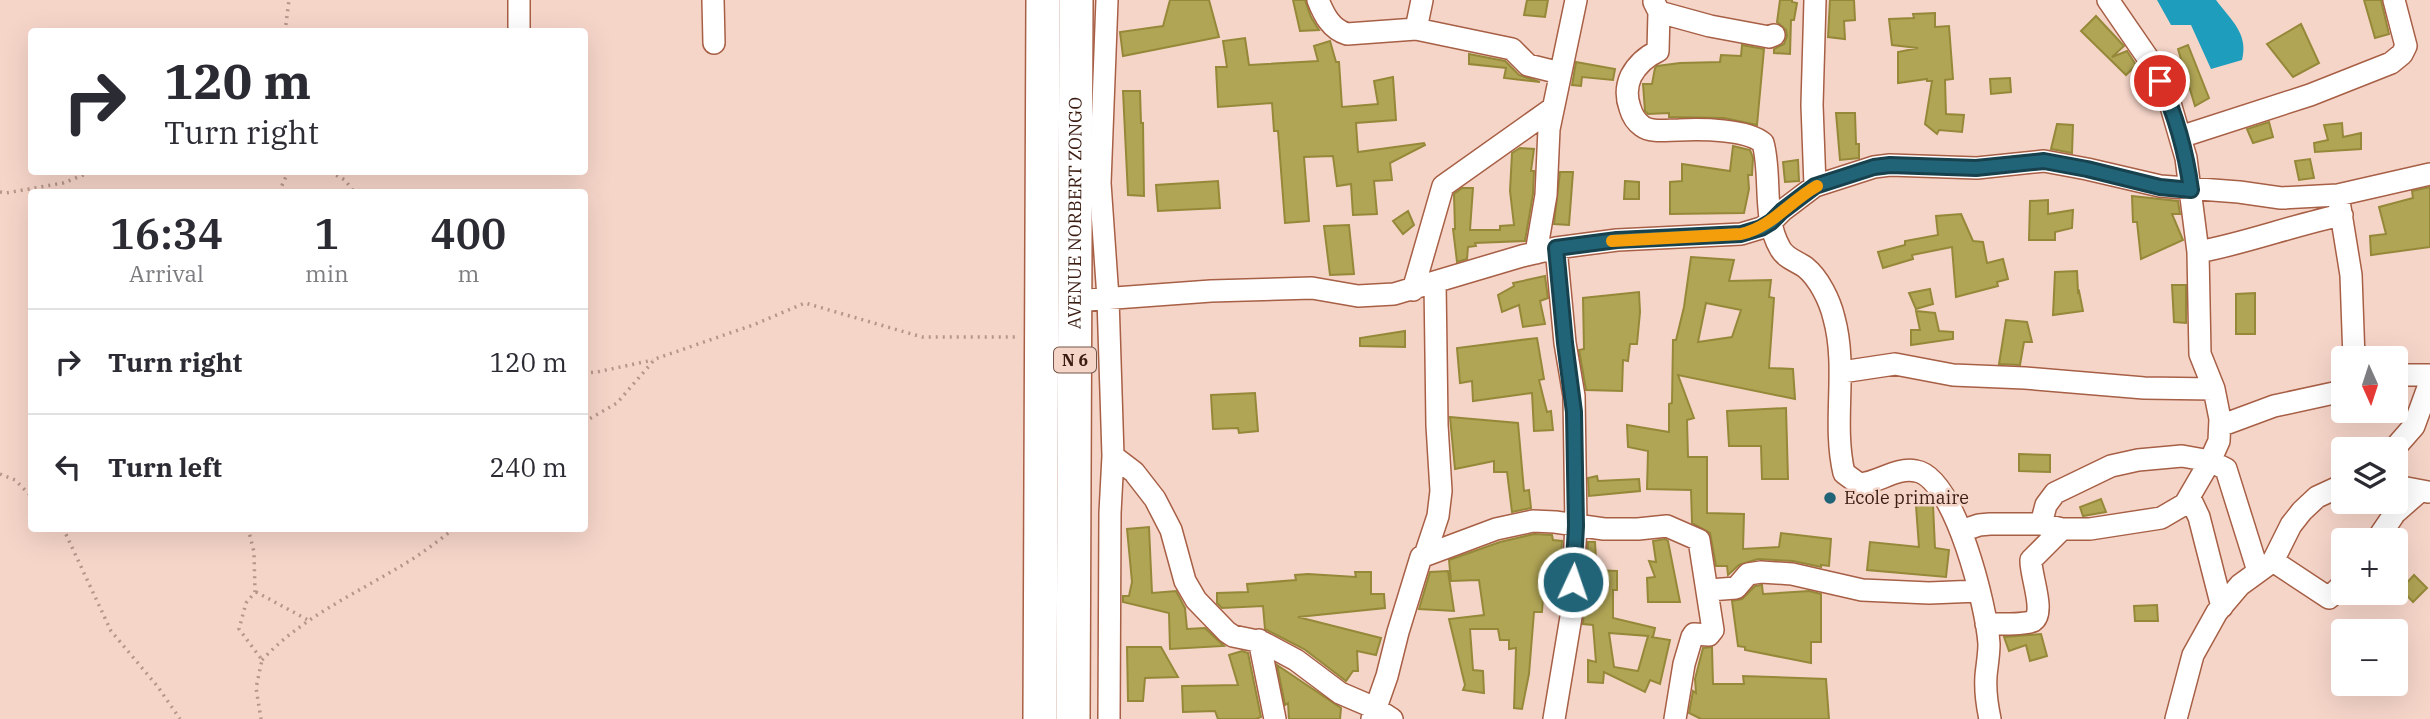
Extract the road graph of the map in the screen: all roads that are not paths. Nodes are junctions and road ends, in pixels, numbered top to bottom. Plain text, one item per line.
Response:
1 (519, 0) edge
2 (713, 0) edge
3 (1043, 0) edge
4 (1076, 0) edge
5 (1107, 0) edge
6 (1318, 0) edge
7 (1422, 0) edge
8 (1576, 0) edge
9 (1815, 0) edge
10 (2108, 0) edge
11 (2393, 0) edge
12 (1656, 6) edge
13 (519, 28) edge
14 (1416, 29) junction
15 (1774, 35) dead end
16 (714, 43) dead end
17 (1560, 73) junction
18 (1553, 108) junction
19 (2180, 137) junction
20 (2430, 174) edge
21 (1815, 186) junction
22 (2191, 190) junction
23 (2340, 205) junction
24 (1771, 222) junction
25 (1546, 251) junction
26 (2198, 252) junction
27 (1435, 282) junction
28 (1413, 290) junction
29 (1108, 298) junction
30 (1074, 301) junction
31 (2354, 346) edge
32 (1842, 372) junction
33 (2408, 375) edge
34 (2430, 375) edge
35 (2430, 382) edge
36 (2214, 389) junction
37 (2331, 394) edge
38 (2220, 426) junction
39 (2404, 437) edge
40 (1113, 456) junction
41 (2210, 461) junction
42 (2331, 491) edge
43 (2424, 492) edge
44 (2190, 498) junction
45 (1576, 526) junction
46 (2052, 527) junction
47 (2385, 528) edge
48 (1961, 531) junction
49 (1425, 555) junction
50 (2266, 566) junction
51 (1709, 590) junction
52 (1979, 591) junction
53 (2331, 596) edge
54 (2222, 607) junction
55 (1986, 624) junction
56 (1259, 640) junction
57 (1380, 715) edge
58 (1040, 719) edge
59 (1073, 719) edge
60 (1109, 719) edge
61 (1275, 719) edge
62 (1554, 719) edge
63 (1675, 719) edge
64 (1990, 719) edge
65 (2176, 719) edge

1 - 13 street
2 - 16 street
3 - 58 main road, AVENUE NORBERT ZONGO / N 6
4 - 30 main road, AVENUE NORBERT ZONGO / N 6
5 - 29 street
6 - 14 street
7 - 14 street
8 - 17 street
9 - 21 street
10 - 19 street
11 - 19 street
12 - 15 street
12 - 24 street
14 - 17 street
17 - 18 street
18 - 25 street
18 - 28 street
19 - 22 street
20 - 23 street
21 - 22 street
21 - 24 street
22 - 23 street
22 - 26 street
23 - 26 street
23 - 31 street
24 - 25 street
24 - 32 street
25 - 27 street
25 - 45 street
26 - 36 street
27 - 28 street
27 - 49 street
28 - 29 street
29 - 30 street
29 - 40 street
30 - 59 main road, AVENUE NORBERT ZONGO / N 6
32 - 36 street
32 - 48 street
33 - 34 street
35 - 39 street
36 - 38 street
37 - 38 street
38 - 41 street
40 - 56 street
40 - 60 street
41 - 44 street
41 - 46 street
41 - 50 street
42 - 50 street
43 - 47 street
44 - 46 street
44 - 54 street
45 - 49 street
45 - 51 street
45 - 62 street
46 - 48 street
46 - 55 street
48 - 52 street
49 - 57 street
50 - 53 street
50 - 54 street
51 - 52 street
51 - 63 street
52 - 55 street
54 - 65 street
55 - 64 street
56 - 57 street
56 - 61 street

